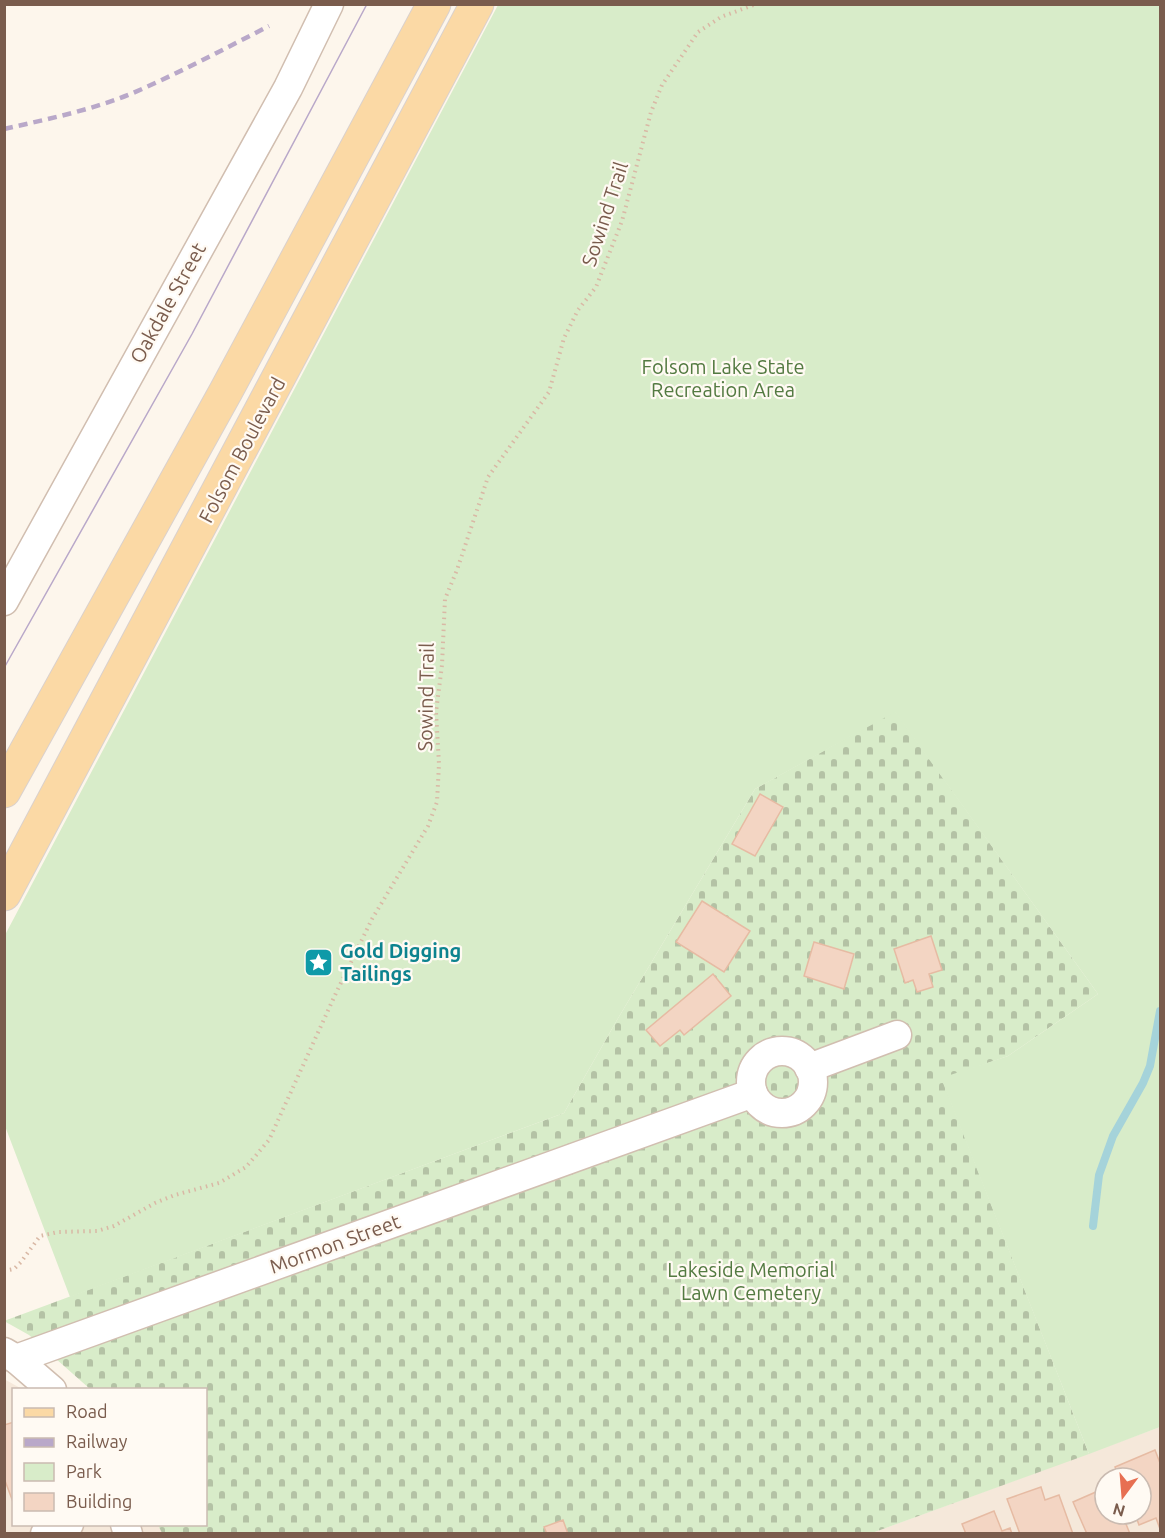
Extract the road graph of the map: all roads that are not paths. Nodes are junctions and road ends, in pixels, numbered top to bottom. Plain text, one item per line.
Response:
1 (329, 4) edge
2 (434, 4) edge
3 (477, 4) edge
4 (4, 601) edge
5 (4, 791) edge
6 (4, 894) edge
7 (897, 1035) dead end
8 (809, 1068) junction
9 (753, 1093) junction
10 (10, 1356) edge
11 (51, 1388) edge
12 (64, 1526) edge
13 (45, 1533) edge

1 - 4 street, Oakdale Street
2 - 5 main road, Folsom Boulevard
3 - 6 main road, Folsom Boulevard
7 - 8 street
8 - 9 street
8 - 9 street
9 - 10 street, Mormon Street
10 - 11 street
12 - 13 street

